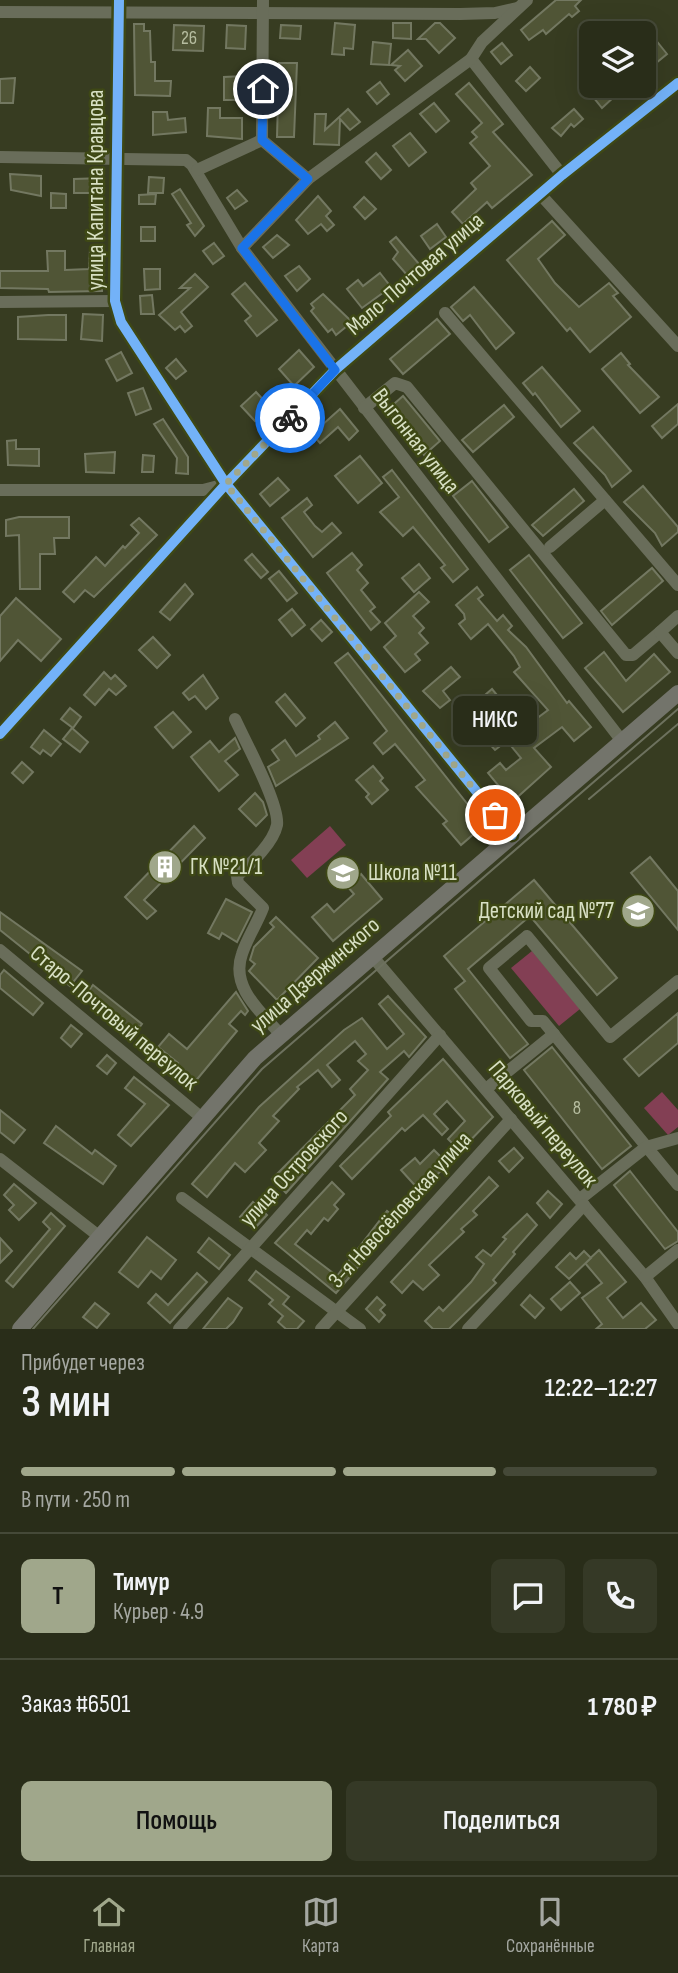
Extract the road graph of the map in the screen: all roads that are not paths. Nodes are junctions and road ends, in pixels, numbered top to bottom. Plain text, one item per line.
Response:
1 (522, 4) edge
2 (118, 6) edge
3 (263, 6) edge
4 (0, 12) edge
5 (472, 14) junction
6 (489, 34) junction
7 (471, 60) junction
8 (678, 83) edge
9 (262, 140) junction
10 (0, 157) edge
11 (118, 159) junction
12 (197, 170) junction
13 (562, 175) junction
14 (308, 179) junction
15 (540, 194) junction
16 (242, 248) junction
17 (116, 301) junction
18 (0, 302) edge
19 (445, 313) dead end
20 (678, 346) edge
21 (335, 370) junction
22 (364, 408) junction
23 (226, 484) junction
24 (0, 490) edge
25 (605, 499) junction
26 (550, 547) dead end
27 (678, 585) edge
28 (678, 616) edge
29 (660, 632) junction
30 (678, 653) edge
31 (678, 693) edge
32 (235, 719) dead end
33 (0, 734) edge
34 (622, 741) junction
35 (512, 835) junction
36 (0, 950) edge
37 (372, 956) junction
38 (678, 981) edge
39 (554, 1034) junction
40 (281, 1035) junction
41 (440, 1035) junction
42 (486, 1089) junction
43 (202, 1118) junction
44 (511, 1119) junction
45 (678, 1138) edge
46 (646, 1147) junction
47 (0, 1158) edge
48 (678, 1185) edge
49 (182, 1198) dead end
50 (582, 1202) junction
51 (100, 1237) junction
52 (251, 1248) junction
53 (678, 1250) edge
54 (645, 1277) junction
55 (337, 1310) junction
56 (678, 1325) edge
57 (20, 1329) edge
58 (179, 1329) edge
59 (321, 1329) edge
60 (360, 1329) edge
61 (468, 1329) edge
62 (673, 1329) edge

1 - 5 street
1 - 6 street
2 - 3 street
2 - 4 street
2 - 11 street, улица Капитана Кравцова
3 - 5 street
3 - 9 street
5 - 6 street
6 - 7 street
7 - 13 street
7 - 14 street
8 - 13 street, Мало-Почтовая улица
9 - 12 street
9 - 14 street
10 - 11 street
11 - 12 street, Выгонная улица
11 - 17 street, улица Капитана Кравцова
12 - 16 street, Выгонная улица
13 - 15 street, Мало-Почтовая улица
14 - 16 street
15 - 20 street
15 - 21 street, Мало-Почтовая улица
16 - 21 street, Выгонная улица
17 - 18 street
17 - 23 street, улица Капитана Кравцова
19 - 25 street
21 - 22 street, Выгонная улица
21 - 23 street, Мало-Почтовая улица
22 - 29 street
22 - 34 street, Выгонная улица
23 - 24 street
23 - 33 street, Мало-Почтовая улица
23 - 35 street, улица Капитана Кравцова
25 - 26 street
25 - 27 street
28 - 29 street
29 - 30 street
31 - 34 main road, улица Дзержинского
32 - 40 street
34 - 35 main road, улица Дзержинского
35 - 37 main road, улица Дзержинского
36 - 43 street, Старо-Почтовый переулок
37 - 40 main road, улица Дзержинского
37 - 41 street, Парковый переулок
38 - 39 street
39 - 42 street
39 - 46 street
40 - 43 main road, улица Дзержинского
41 - 42 street, Парковый переулок
41 - 52 street, улица Островского
42 - 44 street, Парковый переулок
43 - 51 main road, улица Дзержинского
44 - 50 street, Парковый переулок
44 - 55 street, 3-я Новосёловская улица
45 - 46 street
46 - 48 street
46 - 50 street
47 - 51 street
49 - 52 street
50 - 54 street, Парковый переулок
50 - 61 street
51 - 57 main road, улица Дзержинского
52 - 55 street
52 - 58 street, улица Островского
53 - 54 street
54 - 56 street, Парковый переулок
55 - 59 street, 3-я Новосёловская улица
55 - 60 street
56 - 62 street

